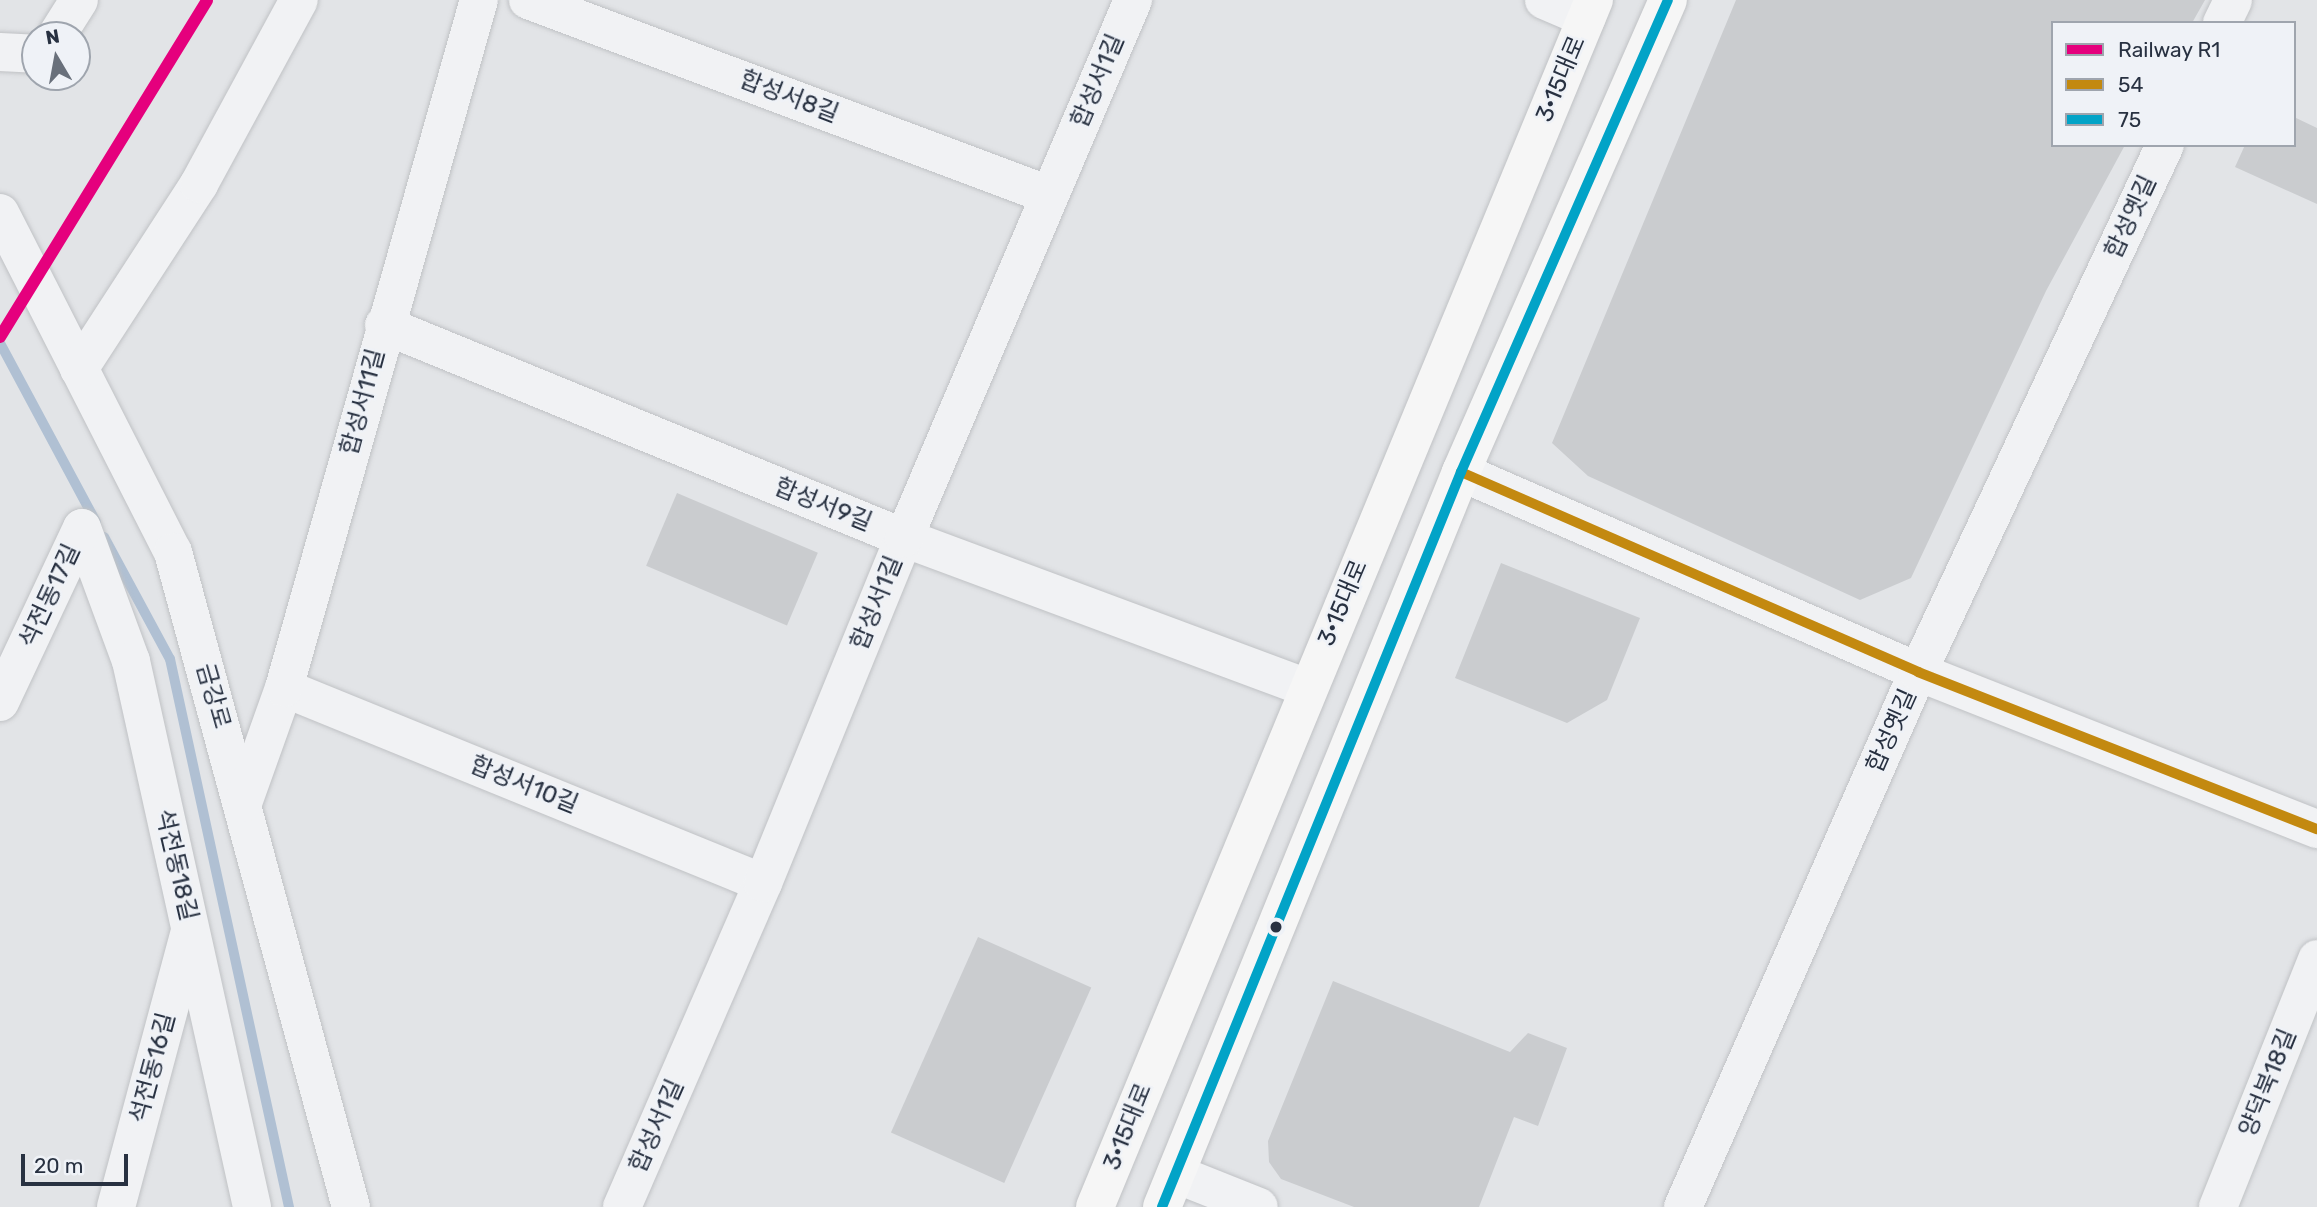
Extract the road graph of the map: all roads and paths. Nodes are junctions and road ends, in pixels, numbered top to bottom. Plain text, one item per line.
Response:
1 (79, 0) edge
2 (299, 0) edge
3 (479, 0) edge
4 (528, 0) edge
5 (1133, 0) edge
6 (1544, 0) edge
7 (1668, 0) edge
8 (2233, 0) edge
9 (1590, 9) edge
10 (66, 21) edge
11 (2223, 21) edge
12 (0, 52) edge
13 (21, 53) edge
14 (2164, 147) edge
15 (1049, 195) junction
16 (0, 213) edge
17 (384, 325) junction
18 (79, 369) junction
19 (1461, 472) junction
20 (82, 528) joint
21 (904, 538) junction
22 (1918, 672) junction
23 (284, 688) junction
24 (1307, 688) junction
25 (0, 702) edge
26 (243, 803) junction
27 (2317, 830) edge
28 (763, 883) junction
29 (191, 929) junction
30 (2317, 959) edge
31 (1169, 1190) edge
32 (116, 1207) edge
33 (252, 1207) edge
34 (351, 1207) edge
35 (622, 1207) edge
36 (1095, 1207) edge
37 (1259, 1207) edge
38 (1683, 1207) edge
39 (2218, 1207) edge

1 - 10 street
2 - 18 street
3 - 17 street, 합성서11길
4 - 15 street, 합성서8길
5 - 15 street, 합성서1길
6 - 9 street
7 - 19 main road
8 - 11 street
9 - 24 main road, 3·15대로
12 - 13 street
14 - 22 street, 합성옛길
15 - 21 street, 합성서1길
16 - 18 street, 금강로
17 - 21 street, 합성서9길
17 - 23 street, 합성서11길
18 - 26 street, 금강로
19 - 22 street
19 - 31 main road
20 - 25 street, 석전동17길
20 - 29 street, 석전동18길
21 - 24 street, 합성서9길
21 - 28 street, 합성서1길
22 - 27 street
22 - 38 street, 합성옛길
23 - 26 street, 합성서11길
23 - 28 street, 합성서10길
24 - 36 main road, 3·15대로
26 - 34 street, 금강로
28 - 35 street, 합성서1길
29 - 32 street, 석전동16길
29 - 33 street, 석전동18길
30 - 39 street, 양덕북18길
31 - 37 street

